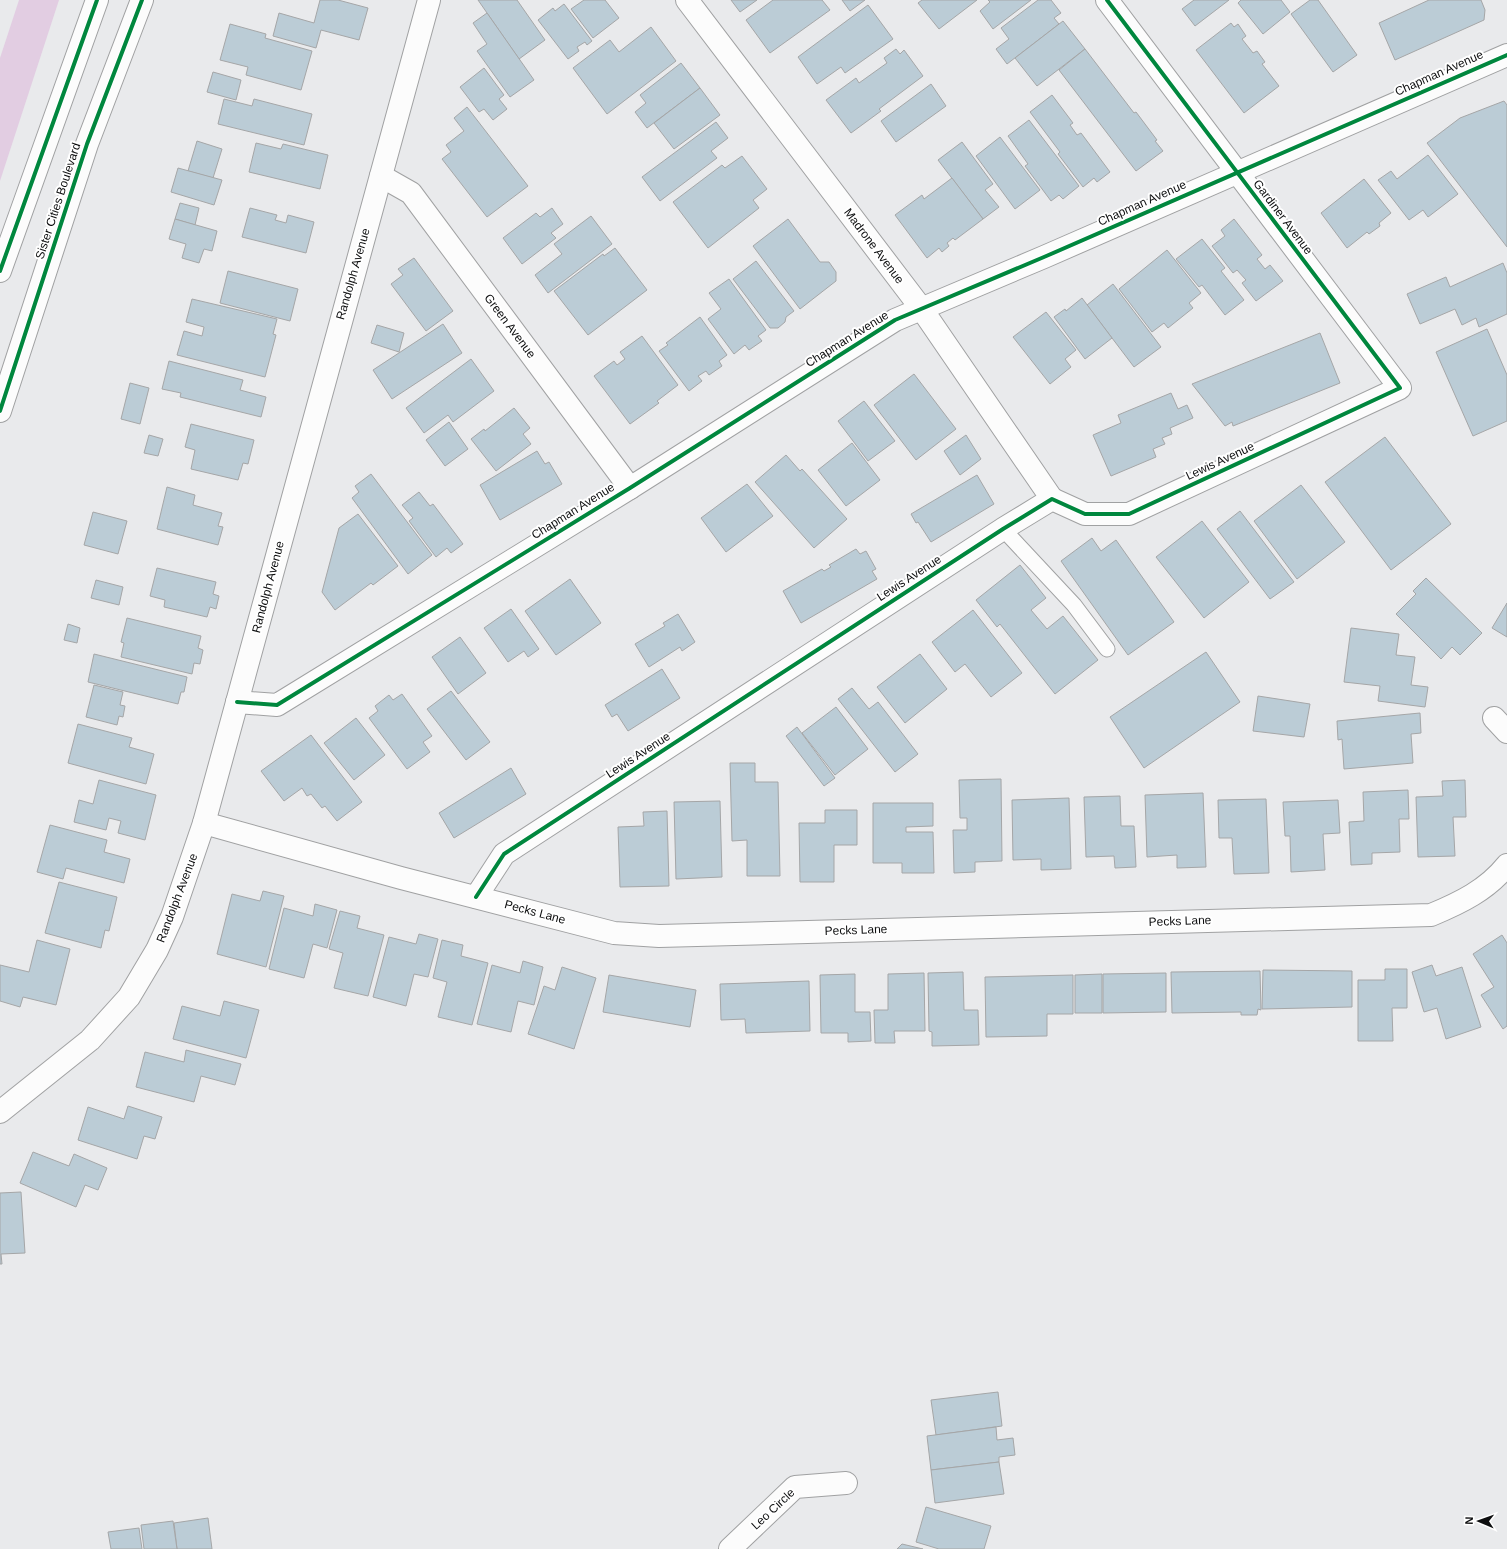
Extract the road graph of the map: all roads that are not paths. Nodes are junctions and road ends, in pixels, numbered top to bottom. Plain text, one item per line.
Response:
1 (97, 0) edge
2 (142, 0) edge
3 (429, 0) edge
4 (687, 0) edge
5 (1108, 0) edge
6 (1507, 55) edge
7 (1237, 172) junction
8 (381, 176) junction
9 (0, 272) edge
10 (920, 308) junction
11 (1400, 388) joint
12 (0, 411) edge
13 (630, 488) junction
14 (1052, 499) junction
15 (1003, 529) junction
16 (1106, 649) dead end
17 (237, 702) junction
18 (204, 823) junction
19 (1507, 865) edge
20 (476, 897) junction
21 (0, 1112) edge
22 (846, 1482) dead end
23 (730, 1549) edge

1 - 9 street
2 - 12 street, Sister Cities Boulevard
3 - 8 street, Randolph Avenue
4 - 10 street, Madrone Avenue
5 - 7 street, Gardiner Avenue
6 - 7 street, Chapman Avenue
7 - 10 street, Chapman Avenue
7 - 11 street, Gardiner Avenue
8 - 13 street, Green Avenue
8 - 17 street, Randolph Avenue
10 - 13 street, Chapman Avenue
10 - 14 street, Madrone Avenue
11 - 14 street, Lewis Avenue
13 - 17 street, Chapman Avenue
14 - 15 street, Lewis Avenue
15 - 16 lane
15 - 20 street, Lewis Avenue
17 - 18 street, Randolph Avenue
18 - 20 street, Pecks Lane
18 - 21 street, Randolph Avenue
19 - 20 street, Pecks Lane
22 - 23 street, Leo Circle

